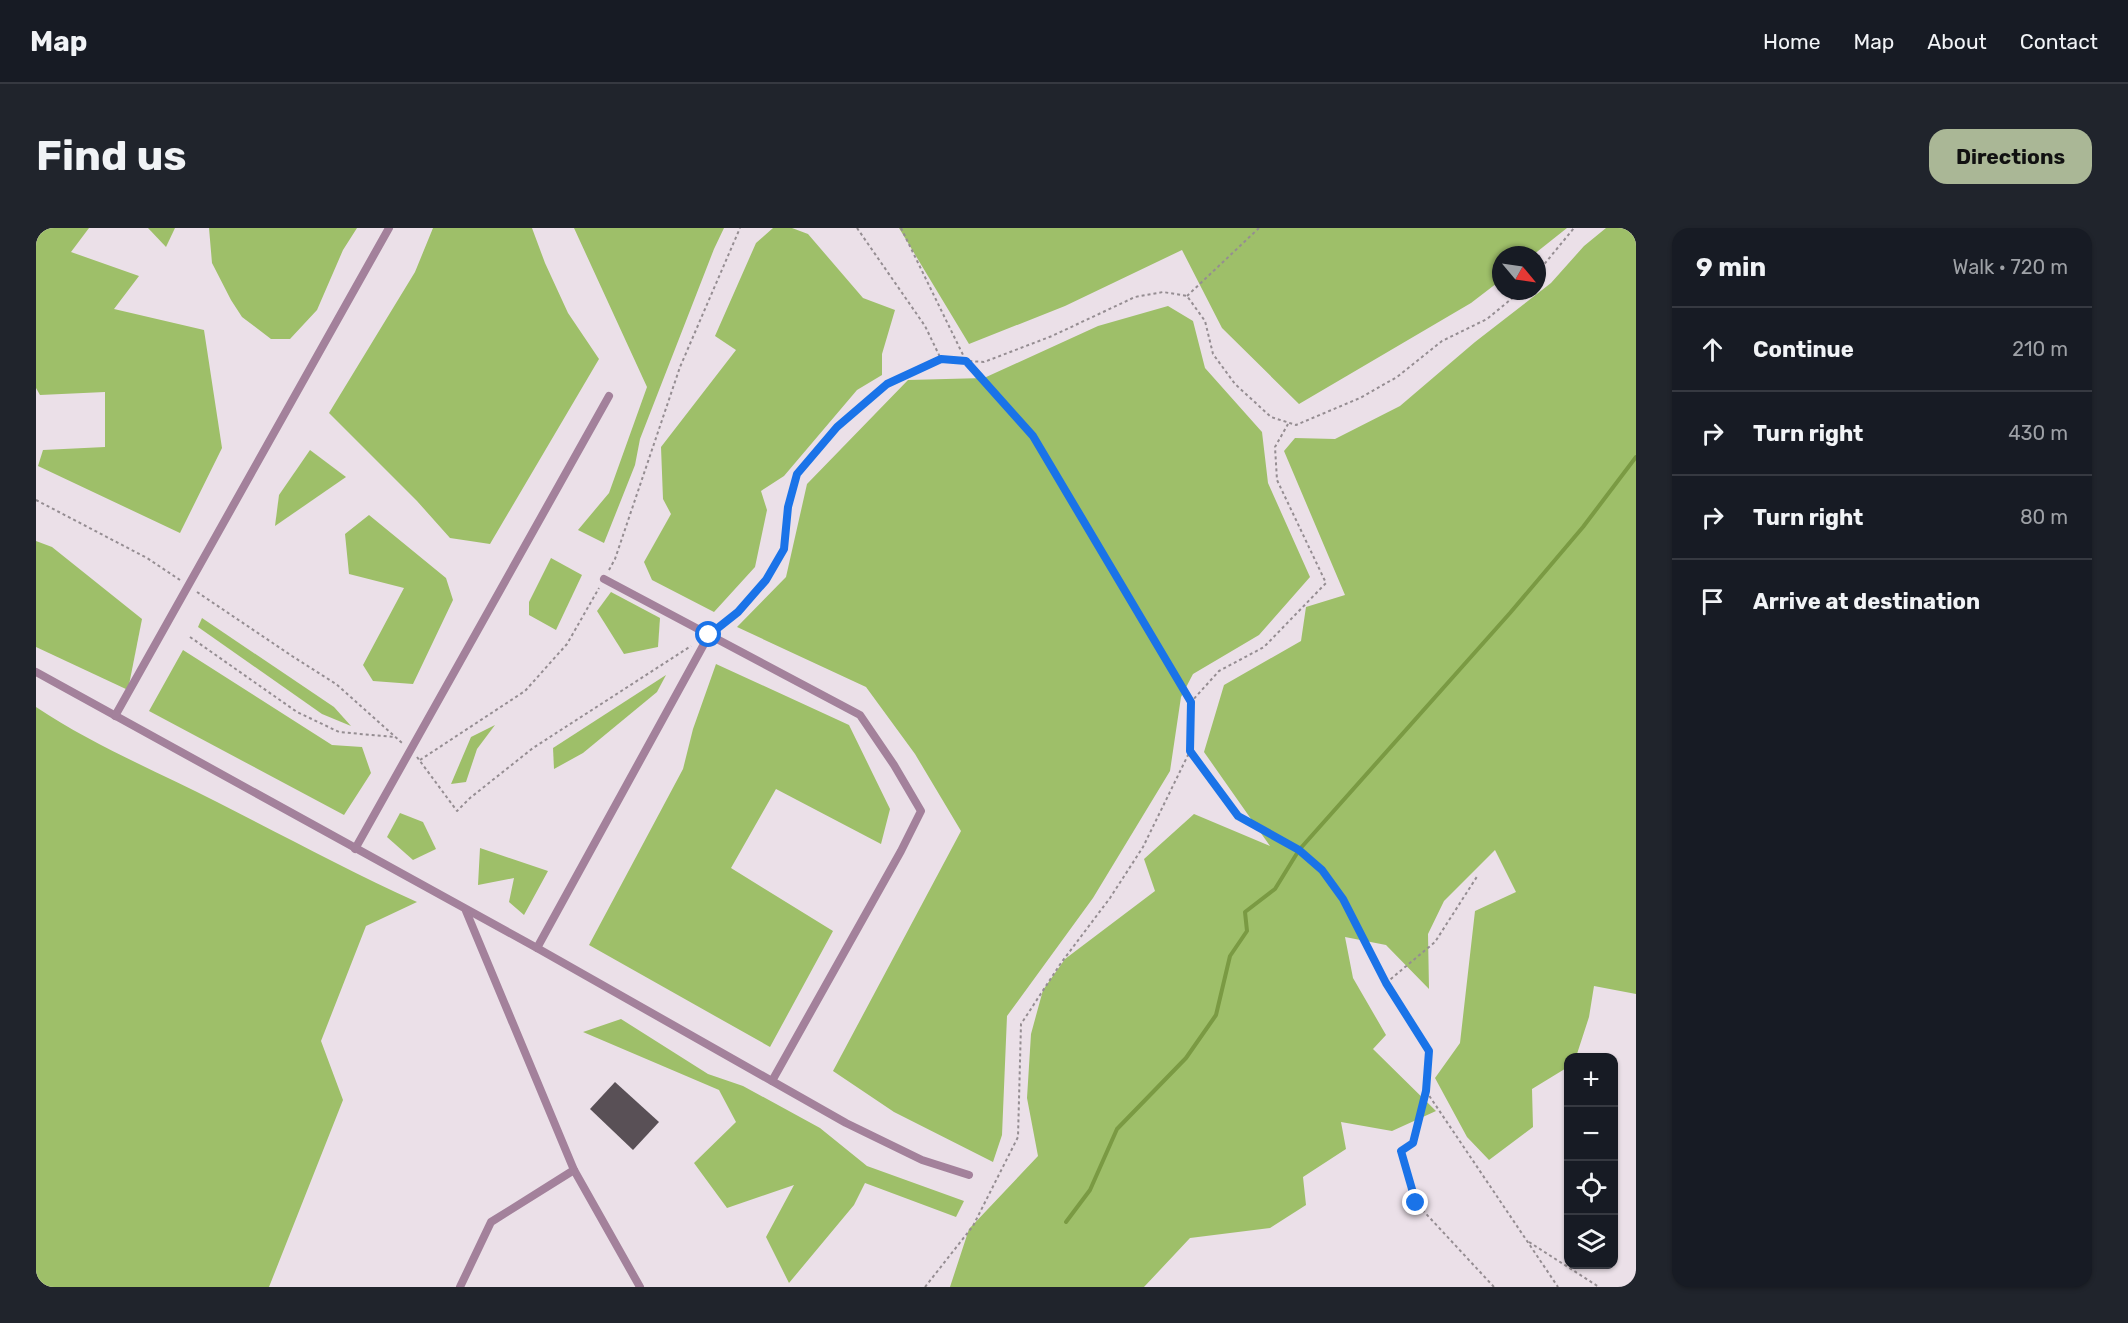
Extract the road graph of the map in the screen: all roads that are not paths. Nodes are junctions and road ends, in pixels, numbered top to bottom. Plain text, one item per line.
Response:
1 (389, 228) edge
2 (609, 396) dead end
3 (604, 579) road end
4 (709, 635) junction
5 (36, 672) edge
6 (116, 716) junction
7 (355, 849) junction
8 (466, 911) junction
9 (537, 948) junction
10 (772, 1082) junction
11 (574, 1170) junction
12 (969, 1175) dead end
13 (460, 1287) edge
14 (640, 1287) edge

1 - 6 lane
2 - 7 lane
3 - 4 lane
4 - 9 lane
4 - 10 lane
5 - 6 lane
6 - 7 lane
7 - 8 lane
8 - 9 lane
8 - 11 lane
9 - 10 lane
10 - 12 lane
11 - 13 lane
11 - 14 lane

